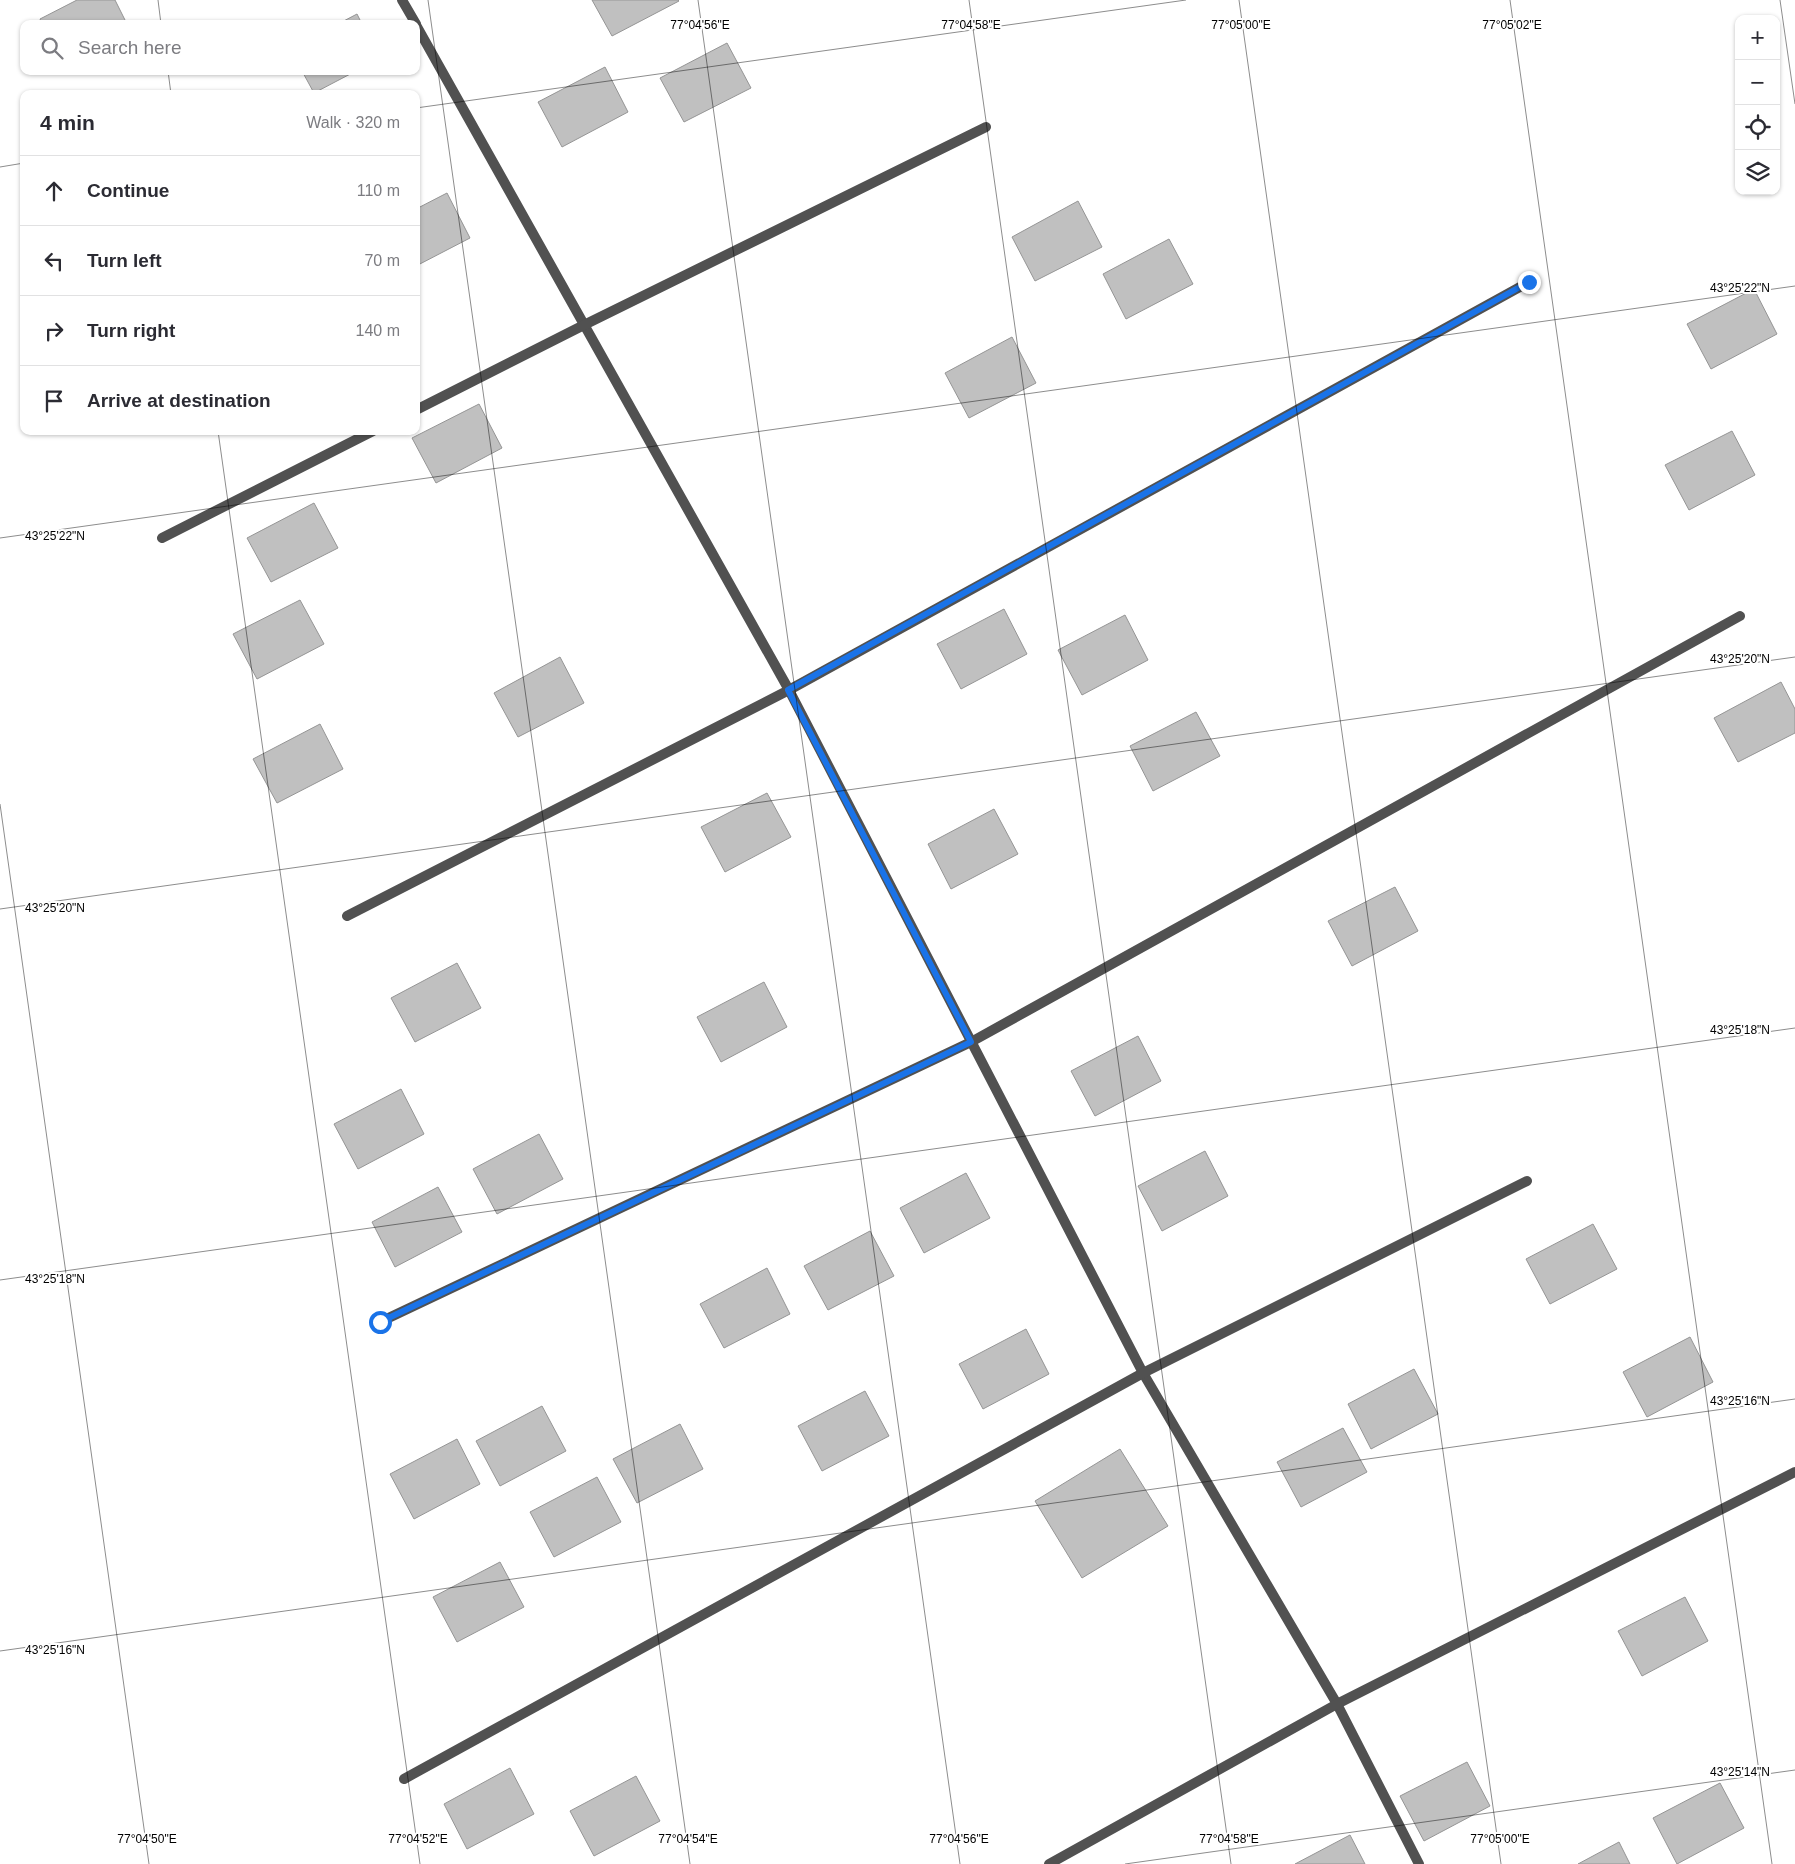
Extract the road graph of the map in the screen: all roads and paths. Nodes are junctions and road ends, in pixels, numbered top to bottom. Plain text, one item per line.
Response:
1 (402, 0) edge
2 (414, 20) edge
3 (420, 31) edge
4 (986, 127) dead end
5 (1529, 282) dead end
6 (584, 325) junction
7 (420, 408) edge
8 (365, 435) edge
9 (162, 538) dead end
10 (1740, 616) dead end
11 (788, 690) junction
12 (347, 916) dead end
13 (971, 1042) junction
14 (1527, 1181) dead end
15 (380, 1322) dead end
16 (1144, 1373) junction
17 (1795, 1472) edge
18 (1338, 1704) junction
19 (404, 1779) dead end
20 (1049, 1864) edge
21 (1419, 1864) edge

1 - 2 street
3 - 6 street
4 - 6 street
5 - 11 street
6 - 7 street
6 - 11 street
8 - 9 street
10 - 13 street
11 - 12 street
11 - 13 street
13 - 15 street
13 - 16 street
14 - 16 street
16 - 18 street
16 - 19 street
17 - 18 street
18 - 20 street
18 - 21 street

